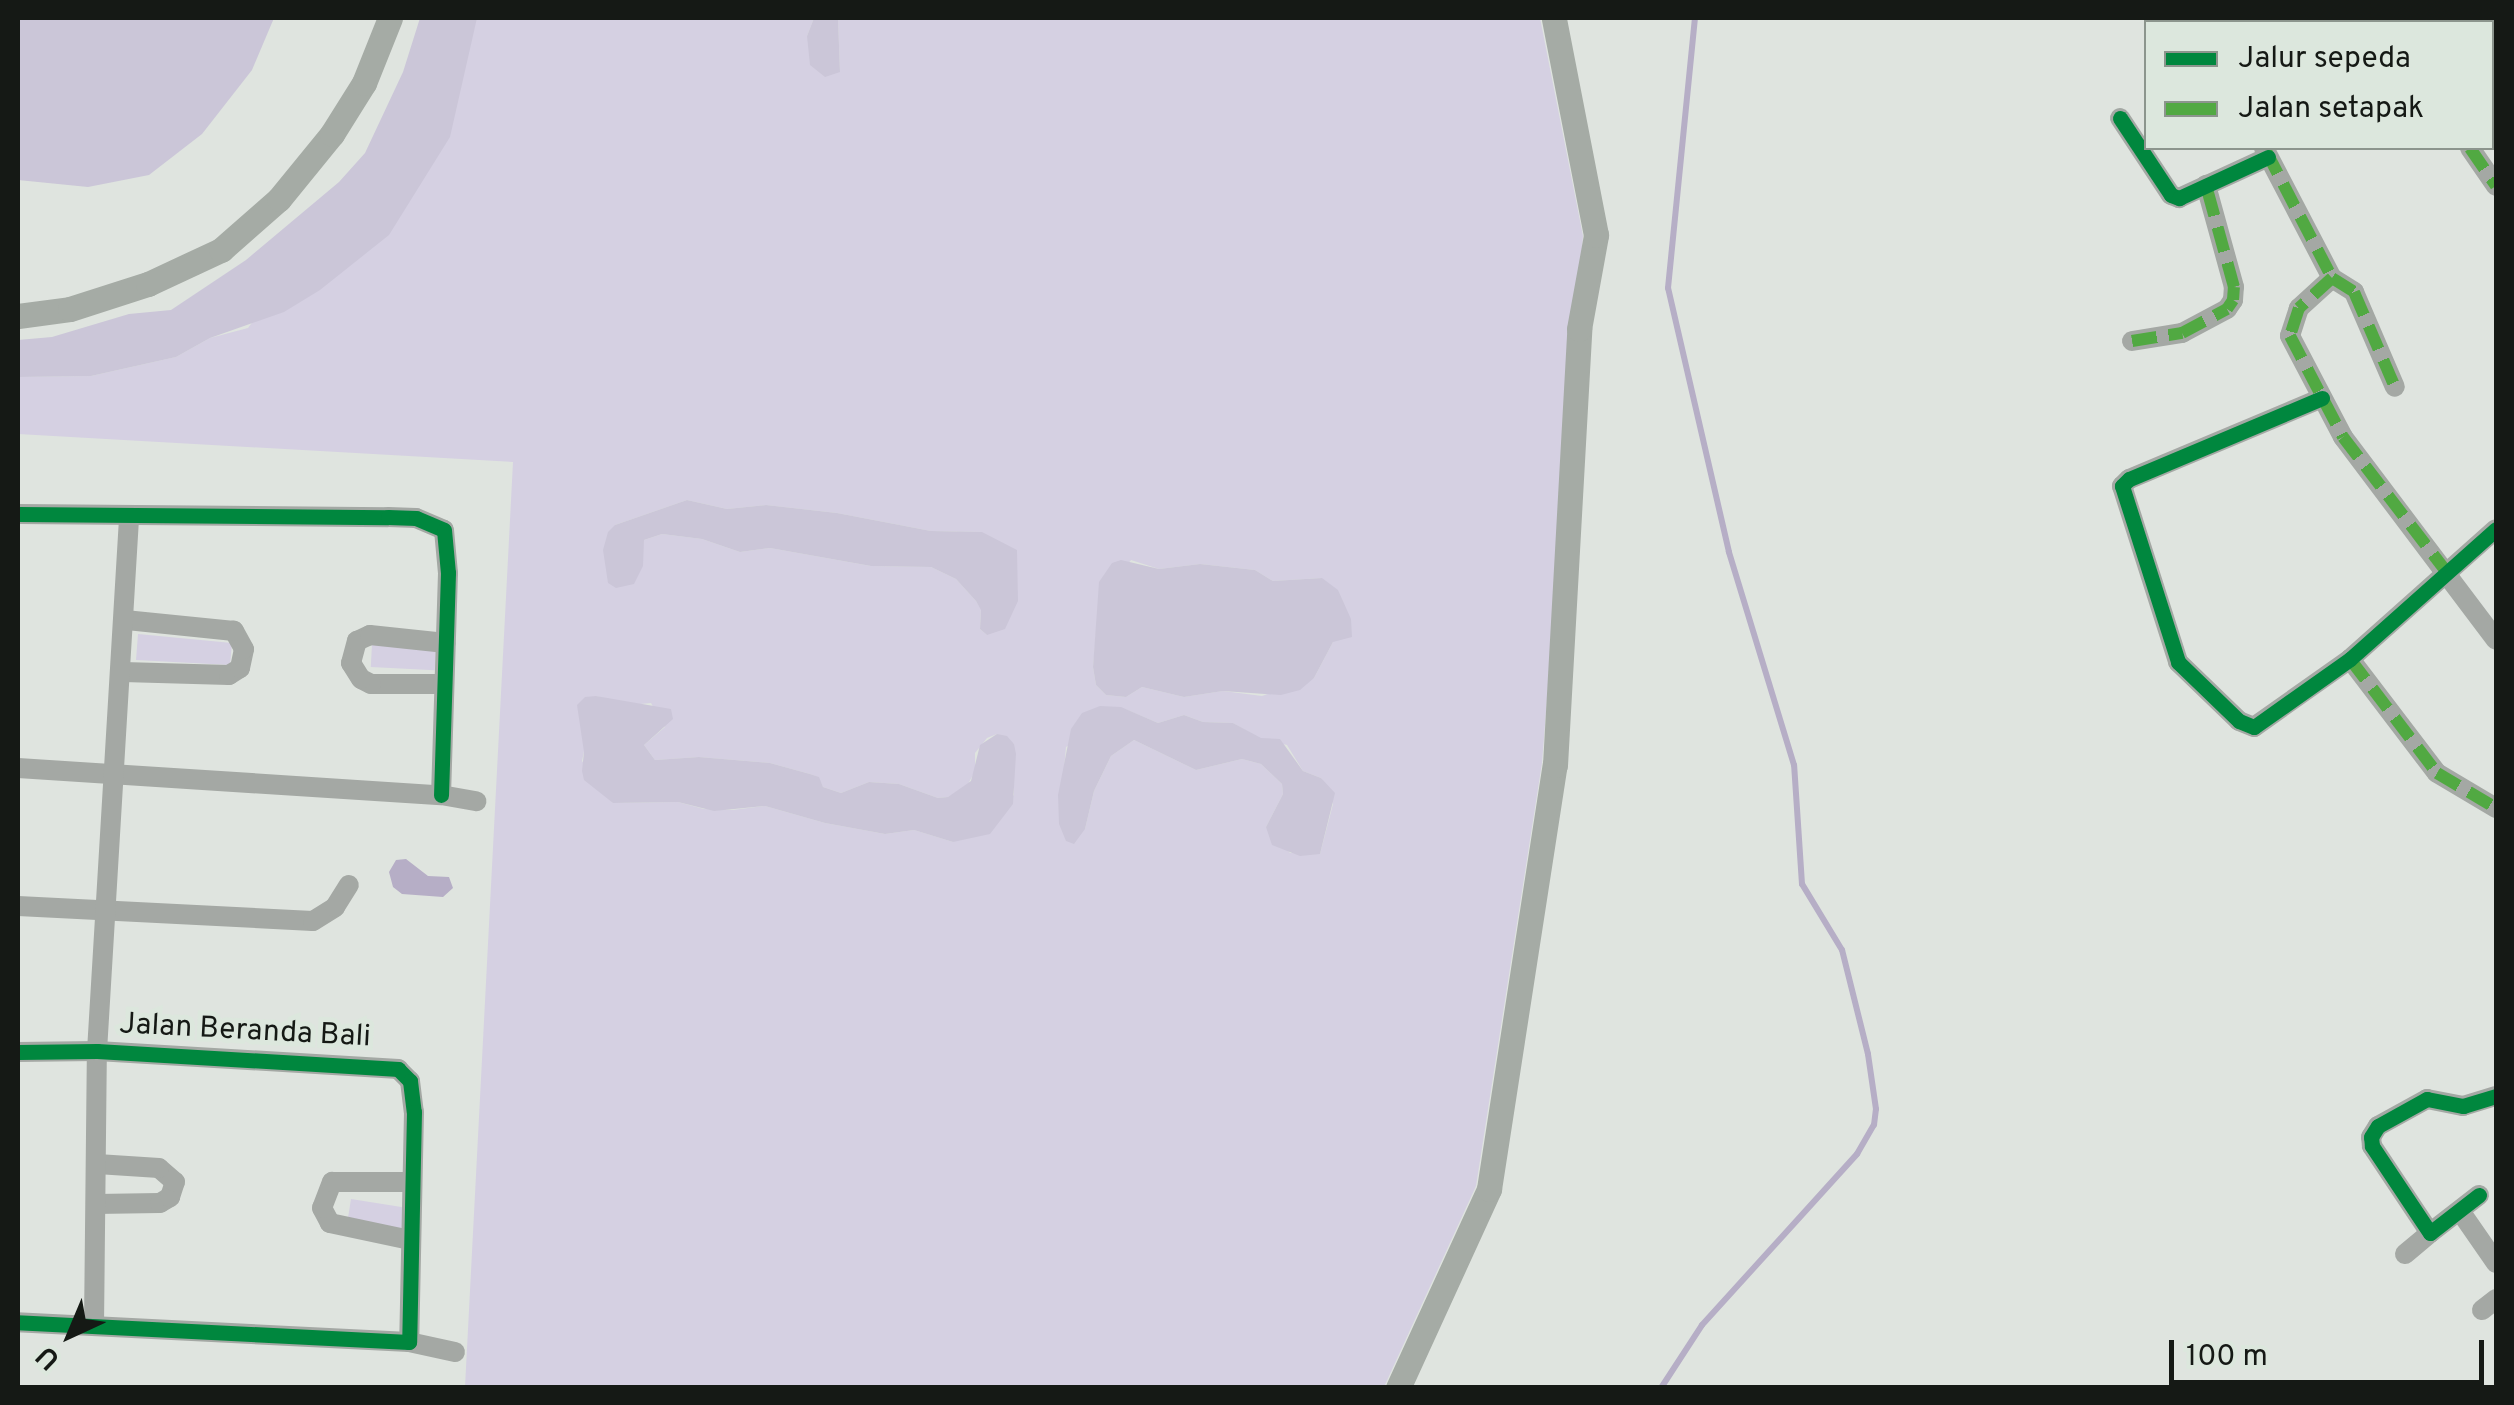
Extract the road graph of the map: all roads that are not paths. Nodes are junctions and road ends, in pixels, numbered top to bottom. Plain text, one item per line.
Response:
1 (390, 18) edge
2 (1554, 18) edge
3 (2120, 118) dead end
4 (2471, 150) edge
5 (2266, 152) edge
6 (2206, 185) junction
7 (2496, 186) edge
8 (2332, 278) junction
9 (18, 316) edge
10 (2132, 341) dead end
11 (2396, 387) dead end
12 (2322, 398) junction
13 (18, 514) edge
14 (129, 518) junction
15 (2496, 529) edge
16 (2448, 574) junction
17 (125, 620) junction
18 (2496, 640) edge
19 (446, 643) junction
20 (2350, 659) junction
21 (123, 672) junction
22 (442, 684) junction
23 (18, 768) edge
24 (116, 777) junction
25 (441, 795) junction
26 (476, 801) dead end
27 (2496, 808) edge
28 (349, 886) dead end
29 (18, 906) edge
30 (106, 910) junction
31 (97, 1051) junction
32 (18, 1052) edge
33 (2496, 1096) edge
34 (97, 1164) junction
35 (411, 1182) junction
36 (2480, 1195) dead end
37 (96, 1204) junction
38 (2460, 1210) junction
39 (2430, 1234) junction
40 (410, 1240) junction
41 (2405, 1254) dead end
42 (2496, 1263) edge
43 (18, 1322) edge
44 (94, 1326) junction
45 (408, 1342) junction
46 (455, 1352) dead end
47 (1398, 1388) edge

1 - 9 main road
2 - 47 main road
3 - 6 street
4 - 7 street
5 - 6 street
5 - 8 street
6 - 10 street
8 - 11 street
8 - 12 street
12 - 16 street
12 - 20 street
13 - 14 street
14 - 17 street, Jalan Beranda Bali
14 - 19 street
15 - 16 street
16 - 18 street
16 - 20 street
17 - 21 street, Jalan Beranda Bali
17 - 21 street
19 - 22 street
19 - 22 street
20 - 27 street
21 - 24 street, Jalan Beranda Bali
22 - 25 street
23 - 24 street
24 - 25 street
24 - 30 street, Jalan Beranda Bali
25 - 26 street
28 - 30 street
29 - 30 street
30 - 31 street, Jalan Beranda Bali
31 - 32 street, Jalan Beranda Bali
31 - 34 street, Jalan Beranda Bali
31 - 35 street, Jalan Beranda Bali
33 - 39 street
34 - 37 street, Jalan Beranda Bali
34 - 37 street
35 - 40 street, Jalan Beranda Bali
35 - 40 street
36 - 38 street
37 - 44 street, Jalan Beranda Bali
38 - 39 street
38 - 42 street
39 - 41 street
40 - 45 street, Jalan Beranda Bali
43 - 44 street
44 - 45 street
45 - 46 street

